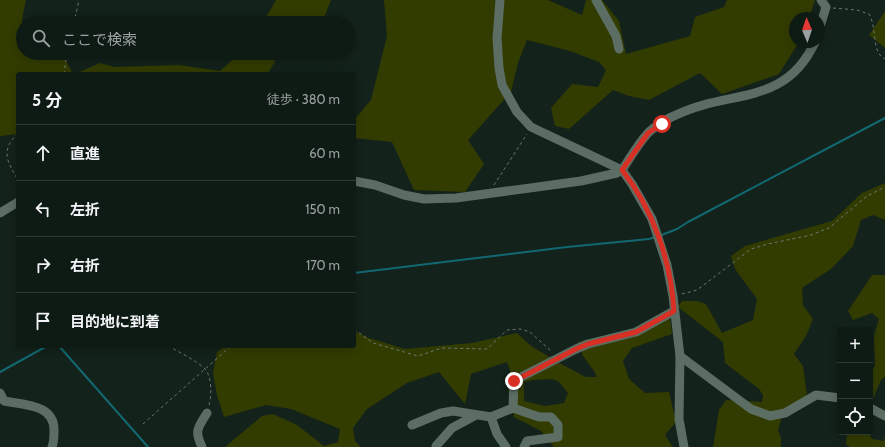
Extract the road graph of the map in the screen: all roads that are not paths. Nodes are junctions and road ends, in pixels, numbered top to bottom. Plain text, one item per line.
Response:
1 (500, 0) edge
2 (596, 0) edge
3 (812, 48) edge
4 (619, 49) dead end
5 (622, 170) junction
6 (356, 181) edge
7 (16, 203) edge
8 (0, 213) edge
9 (674, 311) junction
10 (680, 356) junction
11 (1, 398) edge
12 (837, 398) edge
13 (512, 408) junction
14 (873, 410) edge
15 (207, 413) road end
16 (476, 415) junction
17 (885, 416) edge
18 (492, 417) junction
19 (412, 425) dead end
20 (436, 446) edge
21 (52, 447) edge
22 (202, 447) edge
23 (506, 447) edge
24 (524, 447) edge
25 (684, 447) edge

1 - 5 street
2 - 4 street
3 - 5 street
5 - 6 street
5 - 9 street
7 - 8 street
9 - 10 street
9 - 13 street
10 - 12 street
10 - 25 street
11 - 21 street
13 - 18 street
13 - 24 street
14 - 17 street
15 - 22 street
16 - 18 street
16 - 19 street
16 - 20 street
18 - 23 street

